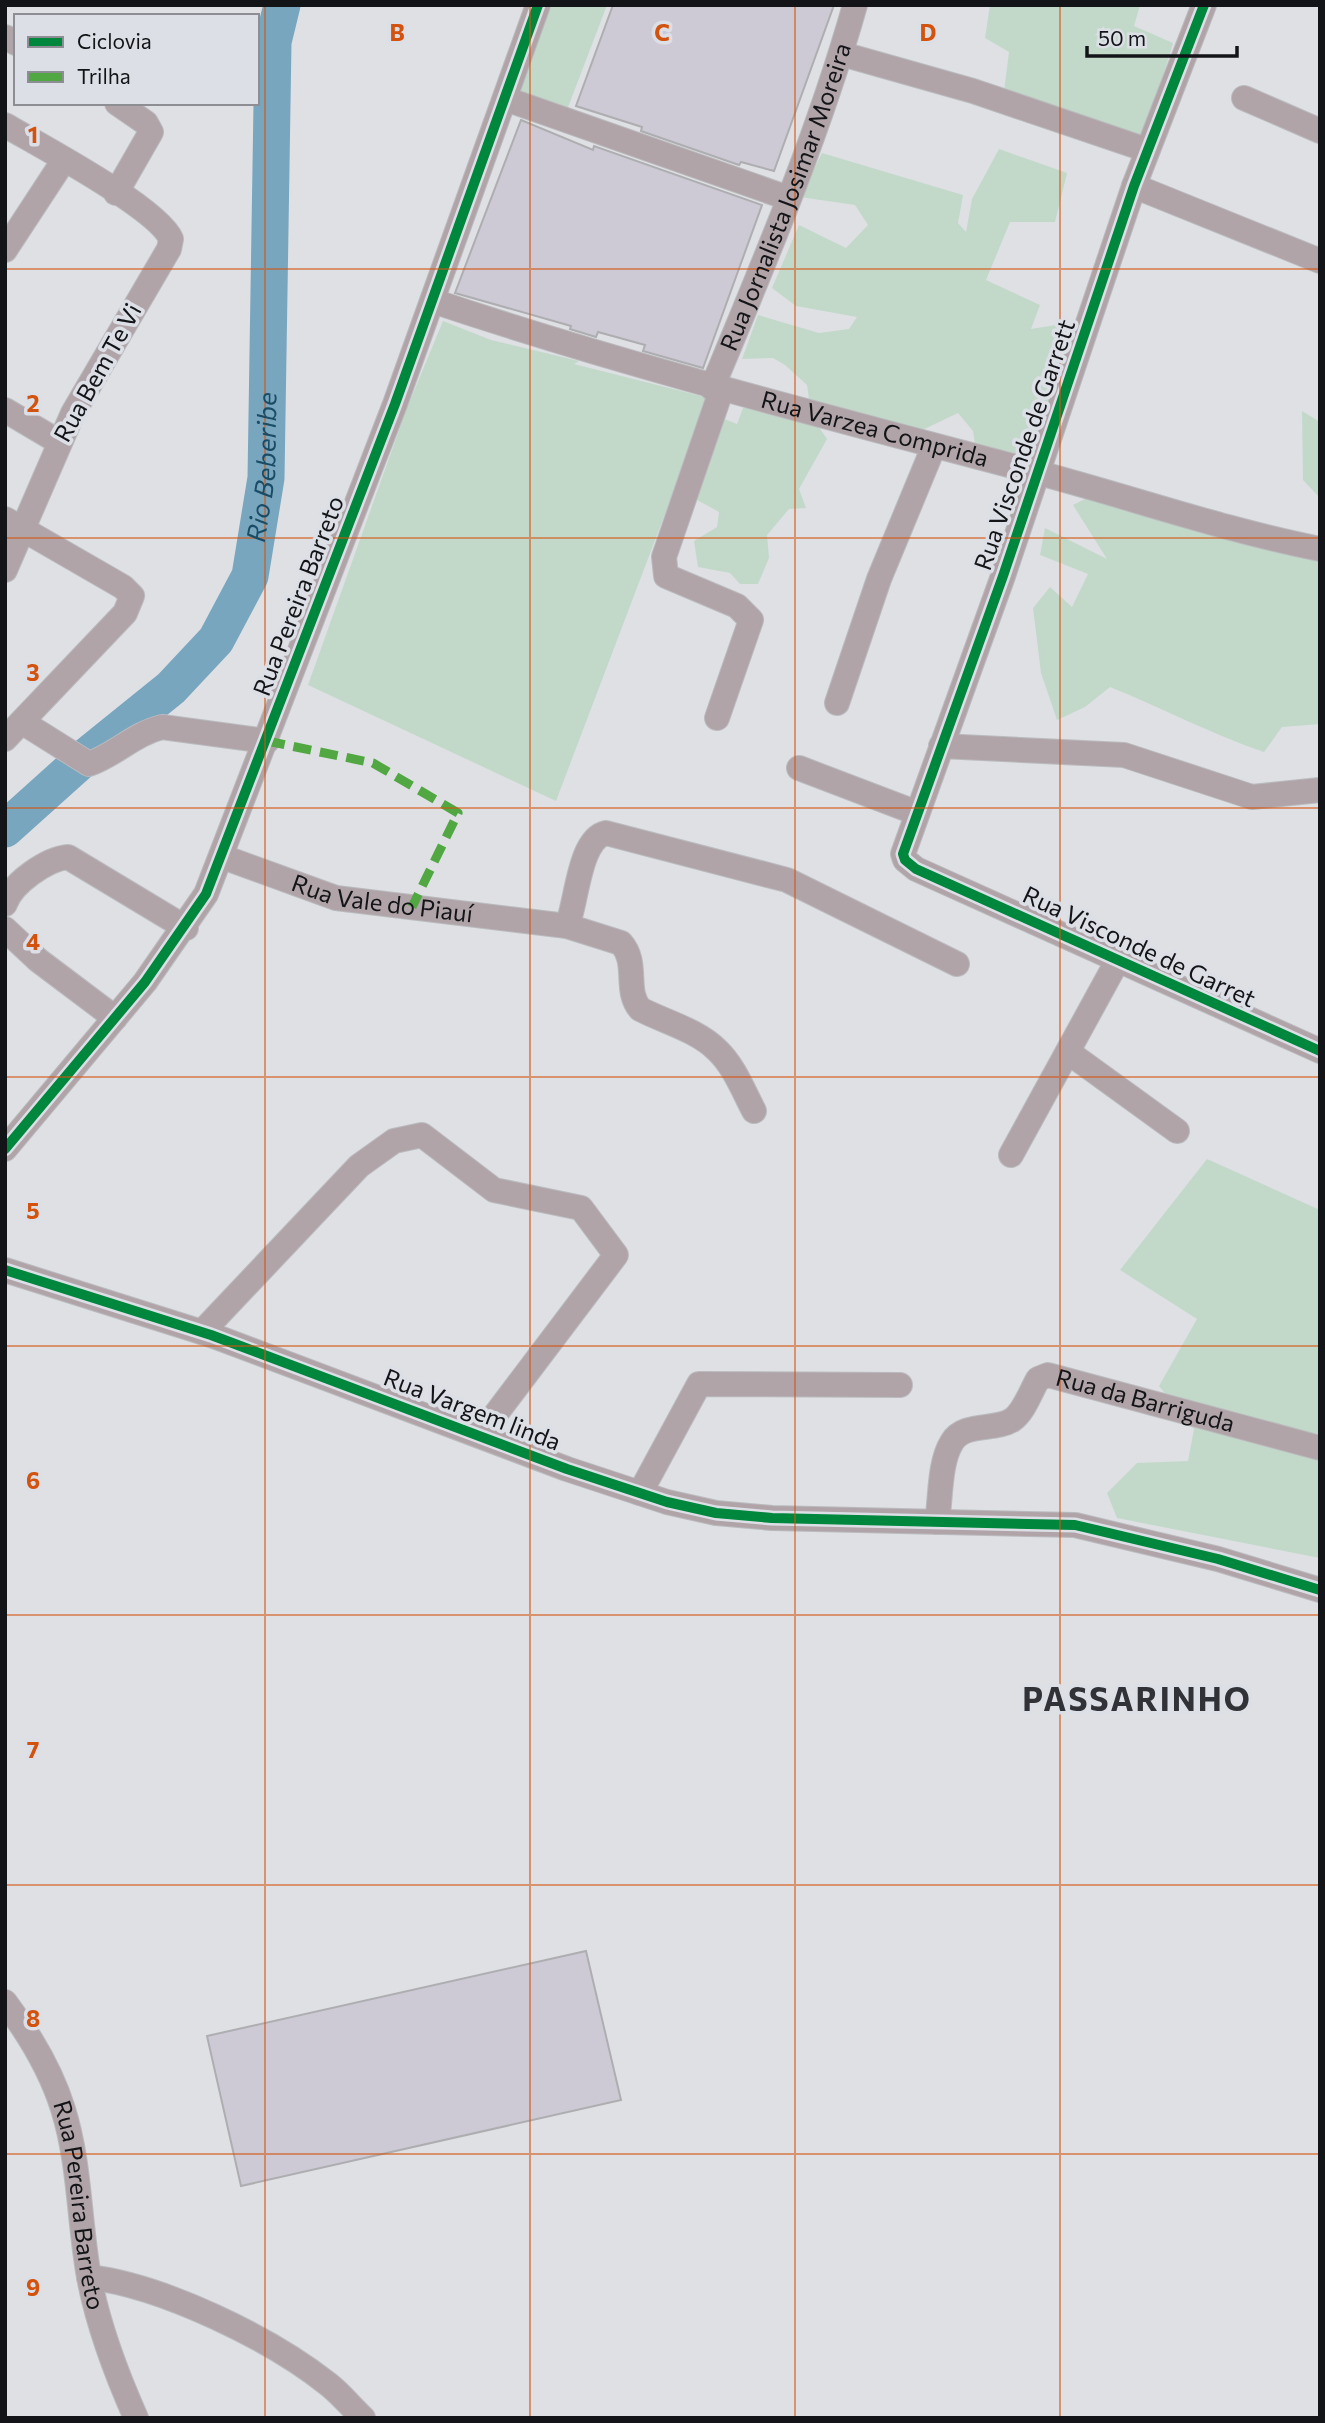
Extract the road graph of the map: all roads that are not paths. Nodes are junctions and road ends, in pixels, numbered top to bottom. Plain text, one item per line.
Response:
1 (538, 5) edge
2 (855, 5) edge
3 (1203, 5) edge
4 (842, 54) junction
5 (1244, 98) dead end
6 (506, 99) junction
7 (120, 105) edge
8 (5, 125) edge
9 (1320, 131) edge
10 (1147, 150) junction
11 (64, 160) junction
12 (1134, 186) junction
13 (116, 192) junction
14 (788, 198) junction
15 (5, 250) edge
16 (1320, 261) edge
17 (433, 302) junction
18 (717, 390) junction
19 (5, 410) edge
20 (59, 442) junction
21 (934, 446) junction
22 (1039, 473) junction
23 (14, 524) edge
24 (1320, 550) edge
25 (5, 570) edge
26 (837, 704) dead end
27 (717, 718) dead end
28 (13, 731) edge
29 (267, 741) junction
30 (941, 746) junction
31 (799, 768) dead end
32 (1320, 790) edge
33 (916, 813) junction
34 (223, 857) junction
35 (941, 880) joint
36 (5, 904) edge
37 (557, 925) junction
38 (186, 928) junction
39 (5, 929) edge
40 (1119, 958) junction
41 (957, 964) dead end
42 (115, 1018) junction
43 (1320, 1051) edge
44 (1068, 1052) junction
45 (754, 1111) dead end
46 (1177, 1131) dead end
47 (5, 1149) edge
48 (1011, 1155) dead end
49 (5, 1270) edge
50 (202, 1332) junction
51 (900, 1385) dead end
52 (480, 1435) junction
53 (1320, 1448) edge
54 (640, 1493) junction
55 (937, 1522) junction
56 (1320, 1590) edge
57 (5, 2002) edge
58 (89, 2277) junction
59 (136, 2418) edge
60 (363, 2418) edge

1 - 6 street, Rua Pereira Barreto
2 - 4 street, Rua Jornalista Josimar Moreira
3 - 10 street, Rua Visconde de Garrett
4 - 10 street
4 - 14 street, Rua Jornalista Josimar Moreira
5 - 9 street
6 - 14 street
6 - 17 street, Rua Pereira Barreto
7 - 13 street
8 - 11 street
10 - 12 street, Rua Visconde de Garrett
11 - 13 street
11 - 15 street
12 - 16 street
12 - 22 street, Rua Visconde de Garrett
13 - 20 street, Rua Bem Te Vi
14 - 18 street, Rua Jornalista Josimar Moreira
17 - 18 street, Rua Varzea Comprida
17 - 29 street, Rua Pereira Barreto
18 - 21 street, Rua Varzea Comprida
18 - 27 street, Rua Jornalista Josimar Moreira
19 - 20 street
20 - 23 street, Rua Bem Te Vi
21 - 22 street, Rua Varzea Comprida
21 - 26 street
22 - 24 street, Rua Varzea Comprida
22 - 30 street, Rua Visconde de Garrett
23 - 25 street, Rua Bem Te Vi
23 - 28 street
28 - 29 street
29 - 34 street, Rua Pereira Barreto
30 - 32 street
30 - 33 street, Rua Visconde de Garrett
31 - 33 street
33 - 35 street, Rua Visconde de Garrett
34 - 37 street, Rua Vale do Piauí
34 - 38 street, Rua Pereira Barreto
35 - 40 street, Rua Visconde de Garret
36 - 38 street
37 - 41 street
37 - 45 street, Rua Vale do Piauí
38 - 42 street, Rua Pereira Barreto
39 - 42 street
40 - 43 street, Rua Visconde de Garret
40 - 44 street
42 - 47 street, Rua Pereira Barreto
44 - 46 street
44 - 48 street
49 - 50 street, Rua Vargem linda
50 - 52 street, Rua Vargem linda
50 - 52 street
51 - 54 street
52 - 54 street, Rua Vargem linda
53 - 55 street, Rua da Barriguda
54 - 55 street, Rua Vargem linda
55 - 56 street, Rua Vargem linda
57 - 58 street, Rua Pereira Barreto
58 - 59 street, Rua Pereira Barreto
58 - 60 street

